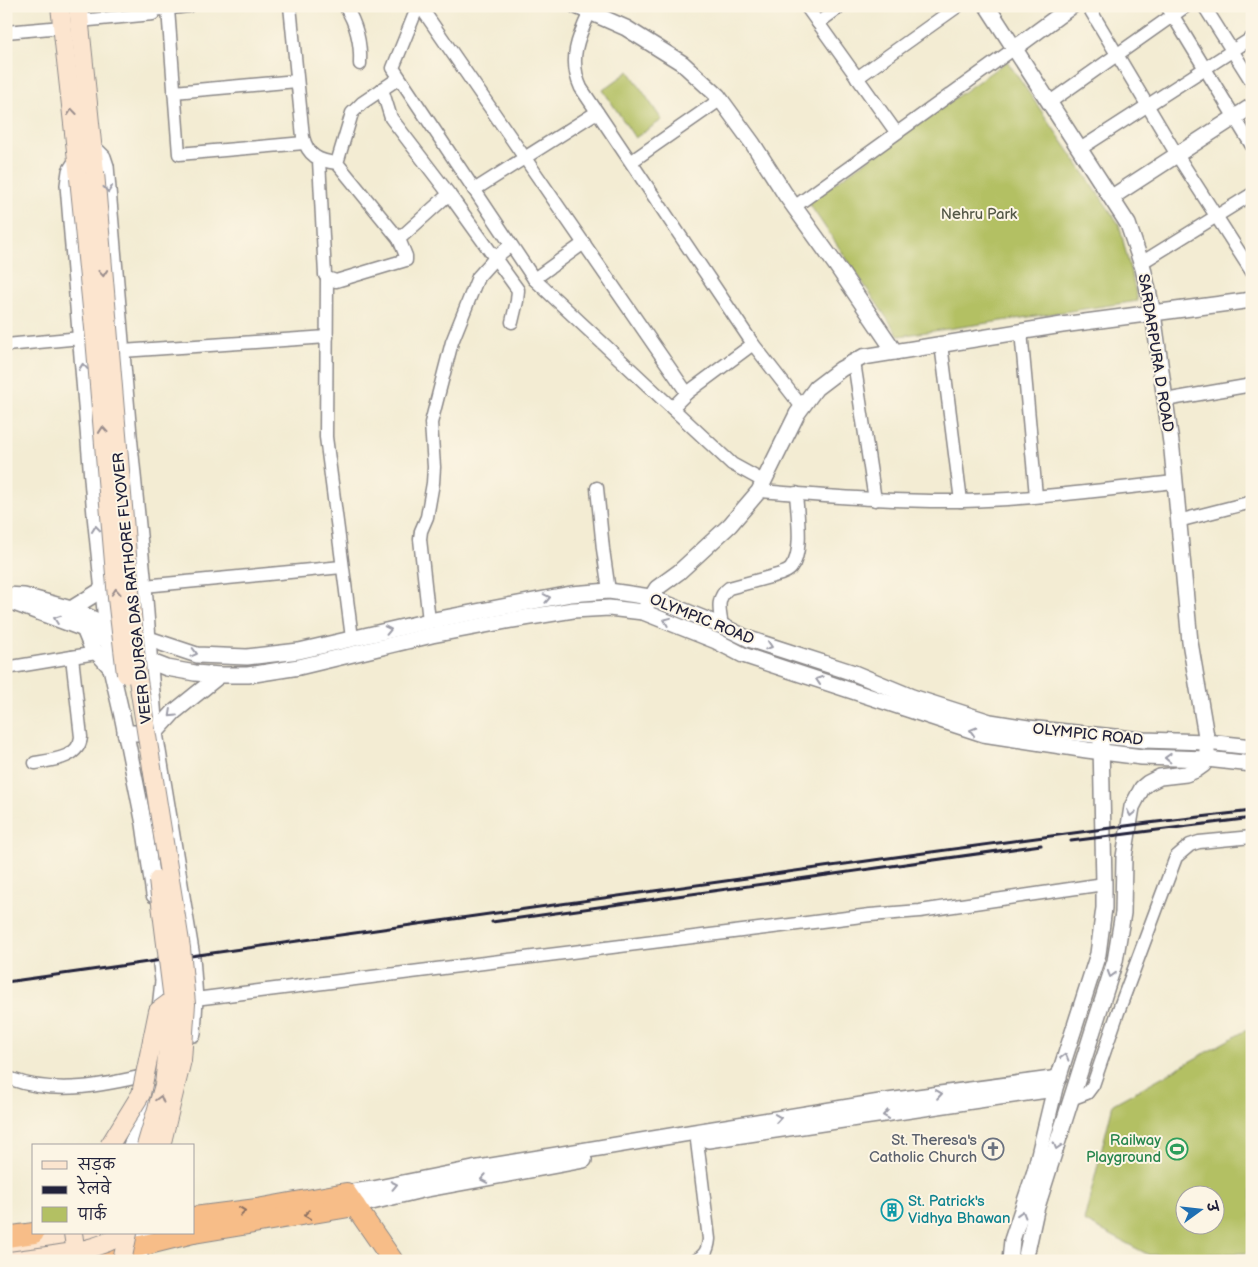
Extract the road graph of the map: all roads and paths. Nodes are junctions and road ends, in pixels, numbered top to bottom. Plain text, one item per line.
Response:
1 (189, 6) edge
2 (290, 6) edge
3 (344, 6) edge
4 (419, 6) edge
5 (806, 6) edge
6 (841, 6) edge
7 (958, 6) edge
8 (987, 6) edge
9 (1072, 6) edge
10 (1088, 6) edge
11 (1186, 6) edge
12 (1204, 6) edge
13 (168, 8) junction
14 (586, 8) edge
15 (1170, 11) edge
16 (60, 14) edge
17 (79, 14) edge
18 (818, 23) junction
19 (6, 32) edge
20 (1252, 38) edge
21 (1015, 48) junction
22 (1232, 50) junction
23 (1117, 56) junction
24 (360, 64) dead end
25 (1204, 68) junction
26 (399, 78) junction
27 (857, 78) junction
28 (297, 82) junction
29 (1252, 82) edge
30 (382, 90) junction
31 (174, 92) junction
32 (721, 99) junction
33 (1050, 102) junction
34 (1148, 106) junction
35 (1252, 106) edge
36 (597, 112) junction
37 (1234, 118) junction
38 (896, 132) junction
39 (304, 143) junction
40 (92, 146) junction
41 (1252, 146) edge
42 (1080, 149) junction
43 (1178, 155) junction
44 (524, 157) junction
45 (635, 159) dead end
46 (77, 160) junction
47 (319, 160) junction
48 (337, 164) junction
49 (87, 175) junction
50 (474, 190) junction
51 (449, 194) junction
52 (1252, 194) edge
53 (1112, 197) junction
54 (794, 207) junction
55 (1217, 216) junction
56 (399, 239) junction
57 (584, 244) junction
58 (511, 245) junction
59 (495, 258) junction
60 (1141, 263) junction
61 (1252, 272) edge
62 (327, 278) junction
63 (534, 279) junction
64 (1252, 300) edge
65 (1153, 313) junction
66 (512, 322) dead end
67 (1020, 331) junction
68 (327, 337) junction
69 (81, 338) junction
70 (753, 344) junction
71 (941, 344) junction
72 (6, 345) edge
73 (122, 351) junction
74 (895, 352) junction
75 (854, 362) junction
76 (1252, 385) edge
77 (687, 393) junction
78 (1165, 400) junction
79 (802, 407) junction
80 (672, 408) junction
81 (1174, 482) junction
82 (761, 486) junction
83 (597, 488) dead end
84 (796, 494) junction
85 (1036, 496) junction
86 (874, 500) junction
87 (961, 501) junction
88 (1252, 502) edge
89 (1178, 521) junction
90 (342, 567) junction
91 (144, 586) junction
92 (103, 590) junction
93 (610, 591) junction
94 (6, 595) edge
95 (650, 597) junction
96 (6, 600) edge
97 (71, 609) junction
98 (643, 612) junction
99 (429, 621) junction
100 (107, 625) junction
101 (722, 626) junction
102 (84, 629) junction
103 (148, 638) junction
104 (352, 638) junction
105 (108, 640) junction
106 (96, 653) junction
107 (72, 657) junction
108 (149, 661) junction
109 (6, 668) edge
110 (110, 668) junction
111 (220, 675) junction
112 (1003, 731) junction
113 (125, 733) junction
114 (155, 733) junction
115 (1101, 736) junction
116 (1207, 742) junction
117 (1252, 747) edge
118 (1100, 752) junction
119 (1207, 759) junction
120 (36, 764) dead end
121 (1252, 764) edge
122 (1252, 837) edge
123 (1104, 884) junction
124 (195, 999) junction
125 (173, 1000) junction
126 (189, 1070) junction
127 (154, 1074) junction
128 (11, 1079) dead end
129 (1057, 1083) junction
130 (1071, 1099) junction
131 (1051, 1108) junction
132 (1066, 1114) junction
133 (696, 1141) junction
134 (110, 1144) edge
135 (132, 1144) edge
136 (147, 1144) edge
137 (161, 1144) edge
138 (170, 1144) edge
139 (343, 1201) junction
140 (195, 1225) edge
141 (32, 1233) edge
142 (73, 1234) edge
143 (87, 1234) edge
144 (103, 1234) edge
145 (177, 1234) edge
146 (182, 1234) edge
147 (6, 1237) edge
148 (138, 1245) edge
149 (6, 1248) edge
150 (92, 1260) edge
151 (9, 1261) edge
152 (77, 1261) edge
153 (122, 1261) edge
154 (380, 1261) edge
155 (393, 1261) edge
156 (695, 1261) edge
157 (1010, 1261) edge
158 (1025, 1261) edge

1 - 13 street
2 - 28 street
3 - 24 street
4 - 26 street
4 - 44 street
5 - 18 street
6 - 18 street
7 - 27 street
8 - 21 street, SARDARPURA D ROAD
9 - 21 street
10 - 23 street
11 - 15 street
12 - 22 street
13 - 17 street
13 - 31 street
14 - 32 street
14 - 36 street
15 - 23 street
15 - 25 street
16 - 19 street
46 -> 16 main road, VEER DURGA DAS RATHORE FLYOVER
17 - 40 main road, VEER DURGA DAS RATHORE FLYOVER
18 - 27 street
20 - 22 street
21 - 33 street, SARDARPURA D ROAD
21 - 38 street
22 - 25 street
22 - 29 street
23 - 33 street
23 - 34 street
25 - 34 street
25 - 37 street
26 - 30 street
26 - 50 street
27 - 38 street
28 - 31 street
28 - 39 street
30 - 48 street
30 - 51 street
31 - 39 street
32 - 45 street
32 - 54 street
33 - 42 street, SARDARPURA D ROAD
34 - 42 street
34 - 43 street
35 - 37 street
36 - 44 street
36 - 70 street
37 - 41 street
37 - 43 street
38 - 54 street
39 - 47 street
40 - 49 main road, VEER DURGA DAS RATHORE FLYOVER
40 -> 73 street
42 - 53 street, SARDARPURA D ROAD
43 - 53 street
43 - 55 street
44 - 50 street
44 - 57 street
46 - 49 main road, VEER DURGA DAS RATHORE FLYOVER
46 - 69 street
47 - 48 street
47 - 62 street
48 - 56 street
125 -> 49 main road, VEER DURGA DAS RATHORE FLYOVER, bridge
49 -> 137 main road, VEER DURGA DAS RATHORE FLYOVER, bridge
50 - 58 street
51 - 56 street
51 - 59 street
52 - 55 street
53 - 60 street, SARDARPURA D ROAD
54 - 74 street
55 - 60 street
55 - 61 street
56 - 62 street
57 - 63 street
57 - 77 street
58 - 59 street
58 - 63 street
59 - 66 street
59 - 99 street
60 - 65 street, SARDARPURA D ROAD
62 - 68 street
63 - 80 street
64 - 65 street
65 - 67 street
65 - 78 street, SARDARPURA D ROAD
67 - 71 street
67 - 85 street
68 - 73 street
68 - 90 street
69 - 72 street
92 -> 69 street
70 - 77 street
70 - 79 street
71 - 74 street
71 - 87 street
73 - 91 street
74 - 75 street
75 - 79 street
75 - 86 street
76 - 78 street
77 - 80 street
78 - 81 street, SARDARPURA D ROAD
79 - 82 street
80 - 82 street
81 - 85 street
81 - 89 street, SARDARPURA D ROAD
82 - 84 street
82 - 95 street
83 - 93 street
84 - 86 street
84 - 101 street
85 - 87 street
86 - 87 street
88 - 89 street
89 - 116 street, SARDARPURA D ROAD
90 - 91 street
90 - 104 street
91 - 103 street
92 - 97 street
92 - 100 street
93 - 95 street, OLYMPIC ROAD
99 -> 93 street, OLYMPIC ROAD
94 - 97 street, OLYMPIC ROAD
95 - 98 street
95 - 101 street, OLYMPIC ROAD
102 -> 96 street, OLYMPIC ROAD
97 - 100 street, OLYMPIC ROAD
98 - 111 street, OLYMPIC ROAD
112 -> 98 street, OLYMPIC ROAD
104 -> 99 street, OLYMPIC ROAD
100 - 103 street, OLYMPIC ROAD
100 - 105 street
101 -> 112 street, OLYMPIC ROAD
102 - 105 street, OLYMPIC ROAD
102 - 106 street
103 -> 104 street, OLYMPIC ROAD
103 - 108 street
105 - 108 street, OLYMPIC ROAD
105 - 110 street
106 - 107 street
106 - 110 street
107 - 109 street
107 - 120 street
108 - 111 street, OLYMPIC ROAD
108 - 114 street
110 - 113 street
111 -> 114 street
112 - 115 street, OLYMPIC ROAD
112 - 118 street, OLYMPIC ROAD
113 - 114 street
113 - 127 street
114 - 124 street
115 - 116 street, OLYMPIC ROAD
115 - 118 street
116 - 117 street, OLYMPIC ROAD
116 - 119 street, SARDARPURA D ROAD
119 -> 118 street, OLYMPIC ROAD
118 - 123 street
119 - 121 street, OLYMPIC ROAD
119 -> 130 street
122 - 130 street
123 - 124 street
129 -> 123 street
124 - 126 street
125 - 134 main road, bridge
136 -> 125 main road, VEER DURGA DAS RATHORE FLYOVER, bridge
126 - 127 street
126 - 138 street
127 - 128 street
127 - 135 street
129 - 131 street
129 -> 133 street
139 -> 129 street
130 - 132 street
131 - 132 street
157 -> 131 street
132 -> 158 street
133 -> 139 street
133 - 156 street
139 - 140 highway
139 - 154 highway
139 - 155 highway
141 - 147 highway
142 - 152 main road, bridge
143 - 149 main road
144 - 150 street
145 - 148 highway
146 - 148 highway
148 - 150 highway
148 - 151 main road, bridge
148 - 153 main road, bridge

